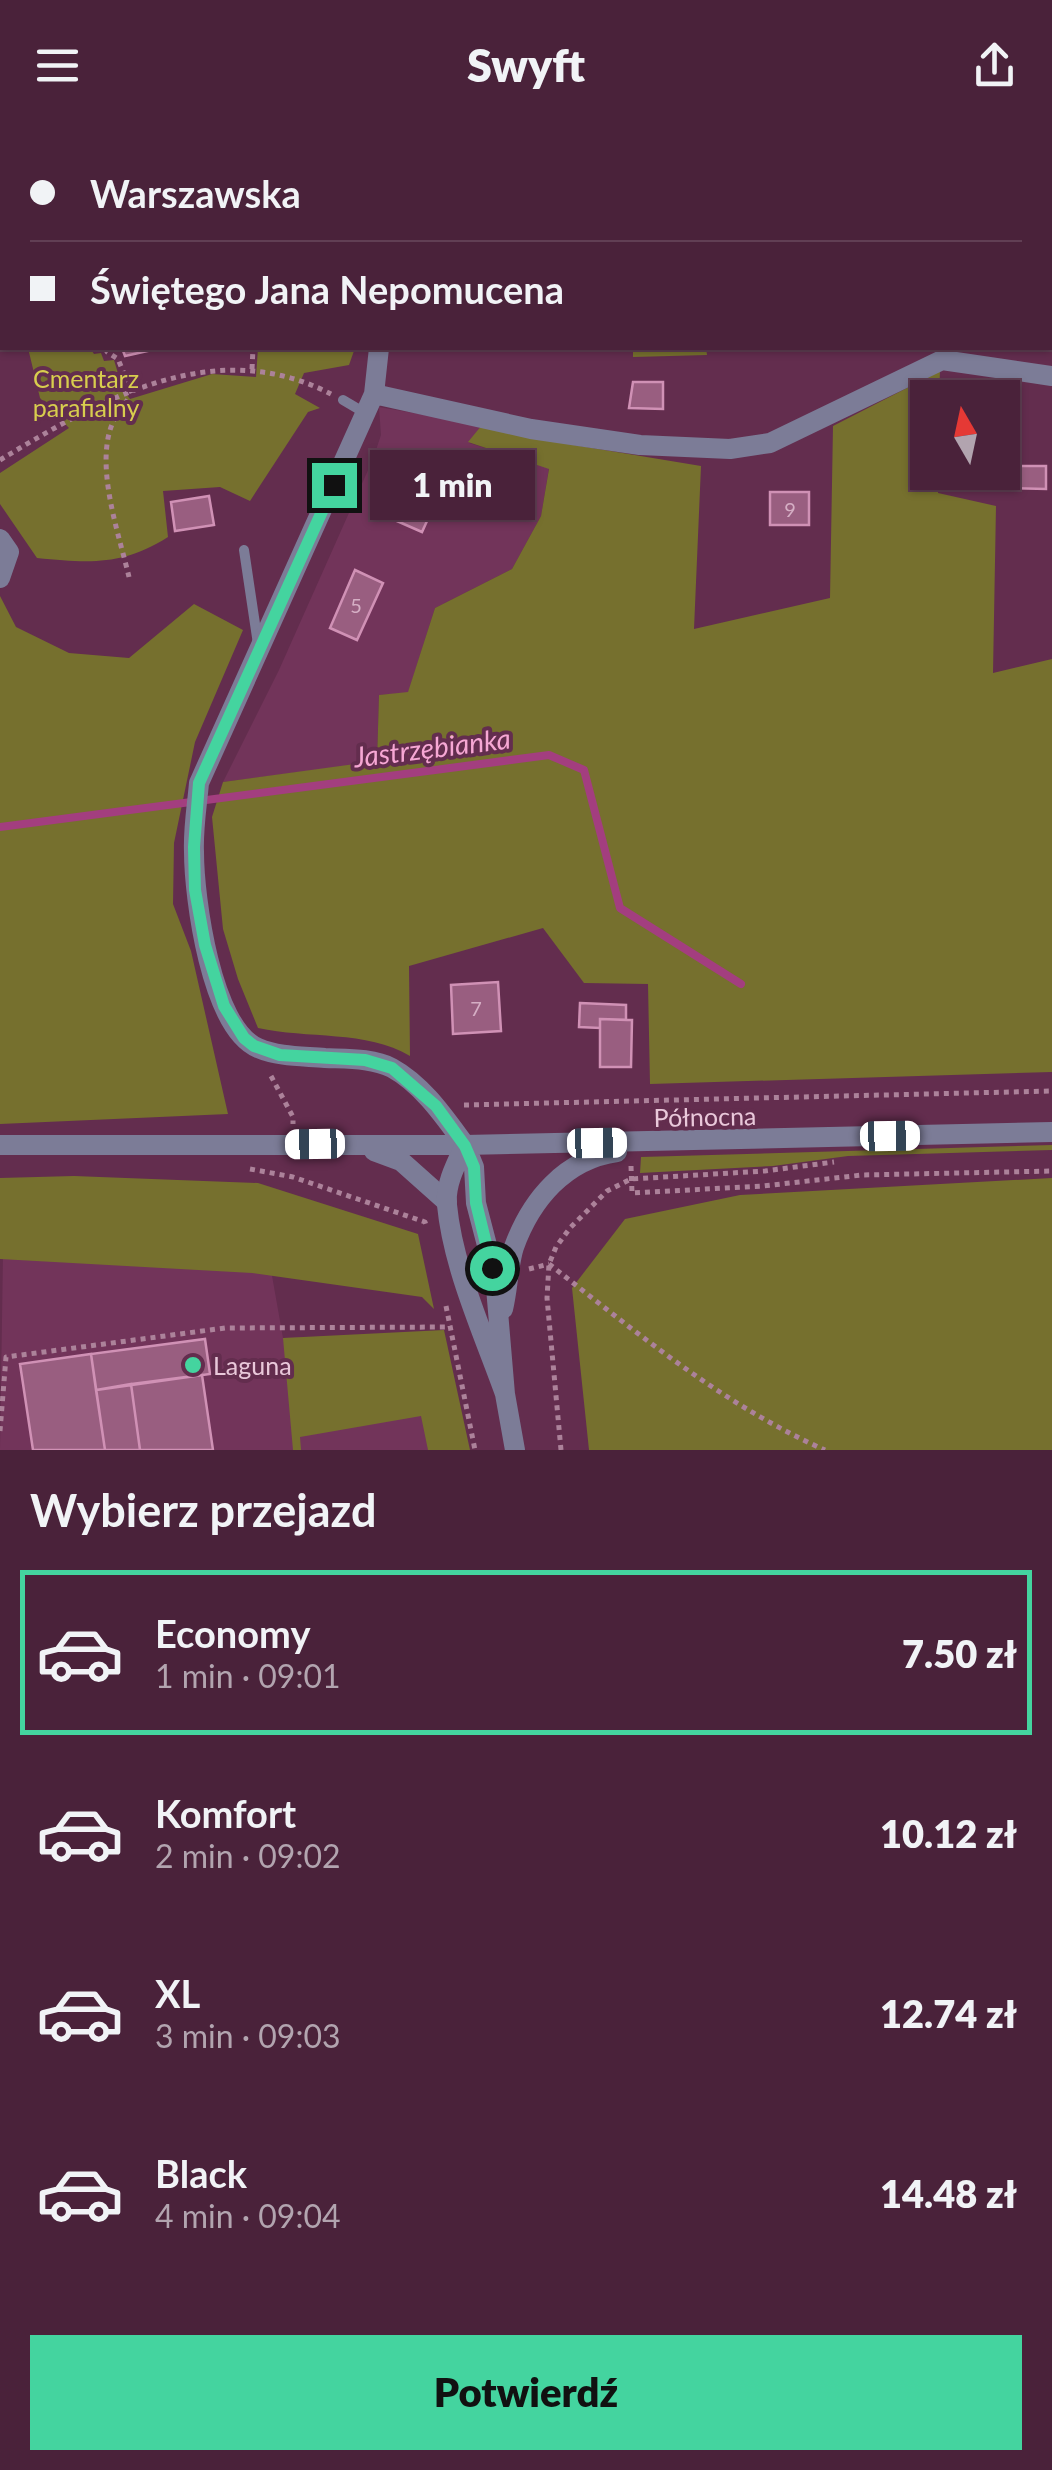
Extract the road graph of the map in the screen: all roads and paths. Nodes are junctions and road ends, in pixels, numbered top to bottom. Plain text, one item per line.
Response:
1 (106, 350) edge
2 (253, 350) edge
3 (379, 350) edge
4 (252, 370) junction
5 (1052, 376) edge
6 (132, 394) junction
7 (342, 400) joint
8 (369, 403) junction
9 (0, 460) edge
10 (0, 539) edge
11 (244, 550) dead end
12 (129, 577) dead end
13 (0, 578) edge
14 (259, 655) junction
15 (264, 1064) dead end
16 (1052, 1091) edge
17 (436, 1106) junction
18 (293, 1116) dead end
19 (1052, 1132) edge
20 (668, 1142) junction
21 (358, 1144) junction
22 (0, 1145) edge
23 (465, 1146) junction
24 (836, 1161) dead end
25 (1052, 1171) edge
26 (293, 1177) dead end
27 (631, 1179) junction
28 (447, 1202) junction
29 (425, 1222) dead end
30 (549, 1264) junction
31 (444, 1293) dead end
32 (450, 1327) junction
33 (498, 1330) junction
34 (3, 1357) edge
35 (505, 1394) junction
36 (0, 1431) edge
37 (475, 1450) edge
38 (515, 1450) edge
39 (561, 1450) edge
40 (825, 1450) edge

1 - 6 path
2 - 4 path
3 - 8 street
4 - 6 path
4 - 7 path
5 - 8 street
6 - 9 path
6 - 12 path
7 - 8 lane
8 - 14 street
10 - 13 street
11 - 14 lane
14 - 17 street
15 - 18 path
16 - 17 path
17 - 23 street
19 - 20 street, Północna
20 - 23 street, Północna
20 - 33 street
21 - 22 street, Północna
21 - 23 street, Północna
21 - 28 street
23 - 28 street
23 - 33 street
24 - 27 path
25 - 27 path
26 - 29 path
27 - 30 path
28 - 35 street
30 - 39 path
30 - 40 path
31 - 32 path
32 - 34 path
32 - 37 path
33 - 35 street
34 - 36 path
35 - 38 street

